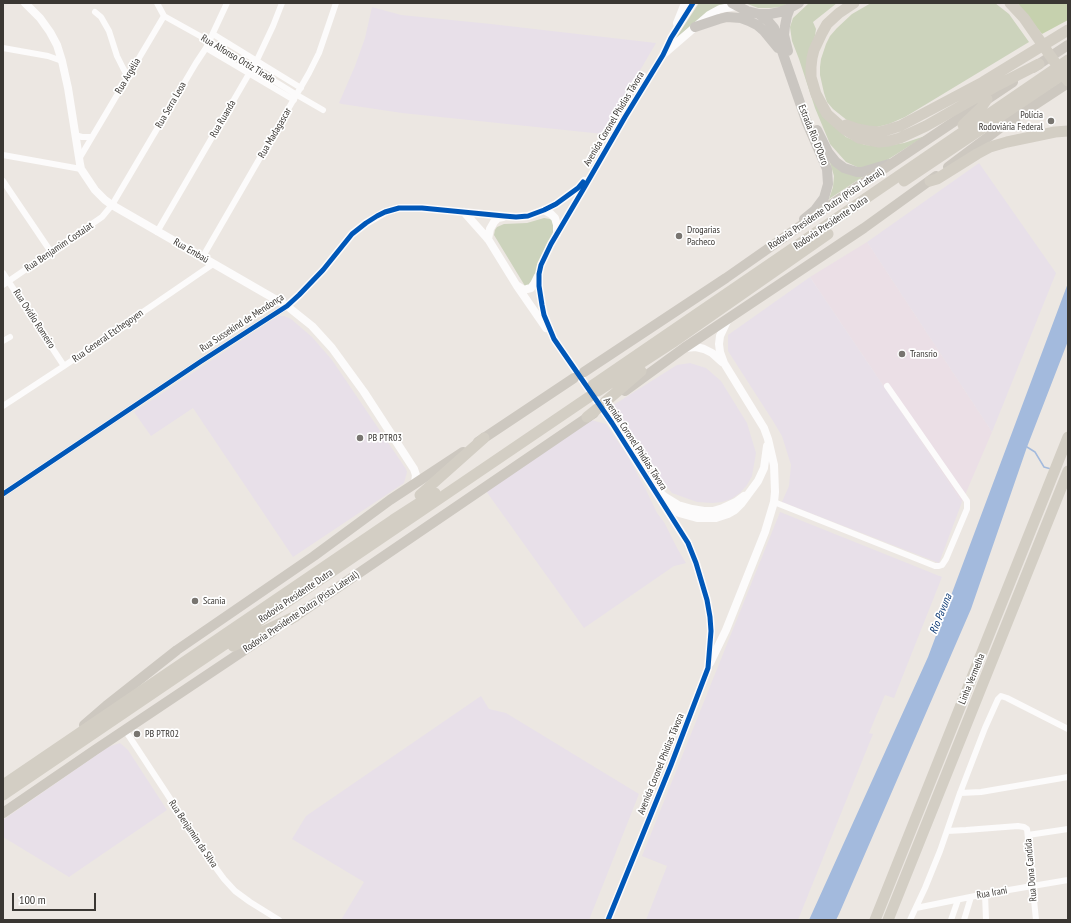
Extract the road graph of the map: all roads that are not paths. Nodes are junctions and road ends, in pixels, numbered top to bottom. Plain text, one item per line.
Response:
1 (25, 3) edge
2 (157, 3) edge
3 (227, 3) edge
4 (282, 3) edge
5 (336, 3) edge
6 (685, 3) edge
7 (693, 3) edge
8 (854, 3) edge
9 (1010, 3) edge
10 (734, 4) edge
11 (795, 6) edge
12 (95, 12) dead end
13 (759, 14) junction
14 (164, 16) junction
15 (695, 27) junction
16 (1068, 30) edge
17 (213, 34) junction
18 (671, 38) junction
19 (209, 41) junction
20 (1068, 44) edge
21 (3, 48) edge
22 (206, 48) junction
23 (59, 51) junction
24 (782, 52) junction
25 (663, 55) junction
26 (48, 56) junction
27 (257, 60) junction
28 (1068, 60) edge
29 (62, 61) junction
30 (1039, 64) junction
31 (251, 70) junction
32 (1068, 71) edge
33 (128, 77) junction
34 (1068, 82) edge
35 (301, 88) junction
36 (295, 97) junction
37 (987, 99) junction
38 (323, 110) dead end
39 (828, 114) junction
40 (1068, 131) edge
41 (75, 135) junction
42 (92, 137) junction
43 (3, 156) edge
44 (79, 159) junction
45 (895, 162) junction
46 (596, 166) junction
47 (81, 168) junction
48 (3, 181) edge
49 (930, 181) junction
50 (860, 202) junction
51 (112, 205) junction
52 (544, 210) junction
53 (464, 212) junction
54 (504, 216) junction
55 (157, 232) junction
56 (556, 234) junction
57 (488, 239) junction
58 (774, 244) junction
59 (51, 252) junction
60 (202, 258) junction
61 (213, 264) junction
62 (3, 273) edge
63 (539, 274) junction
64 (9, 281) junction
65 (3, 285) edge
66 (517, 286) junction
67 (287, 306) junction
68 (728, 319) junction
69 (10, 336) dead end
70 (554, 339) junction
71 (3, 341) edge
72 (672, 343) junction
73 (684, 348) junction
74 (724, 363) junction
75 (64, 366) junction
76 (577, 373) junction
77 (887, 386) dead end
78 (591, 391) junction
79 (3, 406) edge
80 (601, 406) junction
81 (587, 417) joint
82 (1068, 437) edge
83 (484, 438) junction
84 (768, 439) junction
85 (414, 469) junction
86 (432, 472) junction
87 (1067, 475) edge
88 (648, 480) junction
89 (415, 483) junction
90 (753, 489) junction
91 (3, 494) edge
92 (659, 497) junction
93 (774, 502) junction
94 (393, 520) junction
95 (296, 616) junction
96 (202, 660) junction
97 (708, 668) junction
98 (1068, 729) edge
99 (125, 730) junction
100 (61, 745) junction
101 (1068, 777) edge
102 (3, 785) edge
103 (960, 793) junction
104 (3, 795) edge
105 (3, 813) edge
106 (1068, 828) edge
107 (947, 831) junction
108 (1028, 835) junction
109 (1068, 880) edge
110 (1032, 886) junction
111 (986, 894) junction
112 (971, 897) junction
113 (958, 900) junction
114 (916, 908) junction
115 (279, 920) edge
116 (608, 920) edge
117 (875, 920) edge
118 (888, 920) edge
119 (910, 920) edge
120 (952, 920) edge
121 (964, 920) edge
122 (986, 920) edge
123 (1036, 920) edge

1 - 23 street, Rua Embaú
2 - 14 street
3 - 17 street, Rua Serra Leoa
4 - 27 street, Rua Ruanda
5 - 35 street, Rua Madagascar
6 - 18 street
7 - 18 street, Avenida Coronel Phidias Távora
8 - 39 highway
9 - 34 highway
10 - 13 main road
10 - 15 street, Avenida Coronel Phidias Távora
11 - 13 main road
11 - 45 main road, Estrada Rio D'Ouro
12 - 33 street
13 - 24 main road, Estrada Rio D'Ouro
14 - 19 street, Rua Alfonso Ortiz Tirado
14 - 33 street, Rua Argélia
15 - 24 main road
15 - 25 street, Avenida Coronel Phidias Távora
16 - 39 highway
17 - 19 street, Rua Serra Leoa
17 - 27 street, Rua Alfonso Ortiz Tirado
18 - 25 street, Avenida Coronel Phidias Távora
19 - 22 street, Rua Serra Leoa
19 - 31 street, Rua Alfonso Ortiz Tirado
20 - 30 highway, Rodovia Presidente Dutra (Pista Lateral)
21 - 26 street
22 - 31 street, Rua Alfonso Ortiz Tirado
22 - 51 street, Rua Serra Leoa
23 - 26 street
23 - 29 street, Rua Embaú
24 - 58 main road, Estrada Rio D'Ouro
25 - 46 street, Avenida Coronel Phidias Távora
26 - 29 street
27 - 31 street, Rua Ruanda
27 - 35 street, Rua Alfonso Ortiz Tirado
28 - 50 highway, Rodovia Presidente Dutra
29 - 41 street, Rua Embaú
30 - 37 highway, Rodovia Presidente Dutra (Pista Lateral)
30 - 39 highway
31 - 36 street, Rua Alfonso Ortiz Tirado
31 - 55 street, Rua Ruanda
32 - 72 highway, Rodovia Presidente Dutra
33 - 42 street, Rua Argélia
34 - 49 highway
35 - 36 street, Rua Madagascar
36 - 38 street, Rua Alfonso Ortiz Tirado
36 - 60 street, Rua Madagascar
37 - 45 highway, Rodovia Presidente Dutra (Pista Lateral)
37 - 50 highway
40 - 49 highway
41 - 42 street
41 - 44 street, Rua Embaú
42 - 44 street, Rua Argélia
43 - 47 street
44 - 47 street, Rua Embaú
45 - 58 highway, Rodovia Presidente Dutra (Pista Lateral)
46 - 52 street, Rua Sussekind de Mendonça
46 - 56 street, Avenida Coronel Phidias Távora
47 - 51 street, Rua Embaú
48 - 59 street
49 - 68 highway
50 - 78 highway, Rodovia Presidente Dutra
51 - 55 street, Rua Embaú
51 - 59 street, Rua Benjamim Costalat
52 - 54 street, Rua Sussekind de Mendonça
52 - 56 street
53 - 54 street, Rua Sussekind de Mendonça
53 - 57 street
53 - 67 street, Rua Sussekind de Mendonça
54 - 57 street
55 - 60 street, Rua Embaú
56 - 63 street, Avenida Coronel Phidias Távora
57 - 66 street
58 - 76 highway, Rodovia Presidente Dutra (Pista Lateral)
59 - 64 street, Rua Benjamim Costalat
60 - 61 street, Rua Embaú
61 - 67 street, Rua Embaú
61 - 75 street, Rua General Etchegoyen
62 - 64 street, Rua Ovídio Romeiro
63 - 66 street
63 - 70 street, Avenida Coronel Phidias Távora
64 - 65 street, Rua Benjamim Costalat
64 - 75 street, Rua Ovídio Romeiro
66 - 70 street
67 - 85 street, Rua Embaú
67 - 91 street, Rua Sussekind de Mendonça
68 - 73 highway
68 - 74 street, Avenida Coronel Phidias Távora
69 - 71 street
70 - 76 street, Avenida Coronel Phidias Távora
72 - 78 highway, Rodovia Presidente Dutra
72 - 80 highway
73 - 74 street, Avenida Coronel Phidias Távora
73 - 80 highway
74 - 84 street, Avenida Coronel Phidias Távora
75 - 79 street, Rua General Etchegoyen
76 - 83 highway, Rodovia Presidente Dutra (Pista Lateral)
76 - 88 street, Avenida Coronel Phidias Távora
77 - 93 street
78 - 94 highway, Rodovia Presidente Dutra
78 - 96 highway, Rodovia Presidente Dutra
80 - 81 highway
81 - 95 highway, Rodovia Presidente Dutra (Pista Lateral)
82 - 117 highway, Linha Vermelha
83 - 86 highway, Rodovia Presidente Dutra (Pista Lateral)
83 - 94 highway
84 - 90 street
84 - 93 street, Avenida Coronel Phidias Távora
85 - 86 street
85 - 89 street, Rua Embaú
86 - 89 highway, Rodovia Presidente Dutra (Pista Lateral)
87 - 118 highway, Linha Vermelha
88 - 90 street
88 - 92 street, Avenida Coronel Phidias Távora
89 - 100 highway, Rodovia Presidente Dutra (Pista Lateral)
90 - 92 street
92 - 97 street, Avenida Coronel Phidias Távora
93 - 97 street, Avenida Coronel Phidias Távora
94 - 100 highway, Rodovia Presidente Dutra
95 - 96 highway
95 - 99 highway, Rodovia Presidente Dutra (Pista Lateral)
96 - 104 highway, Rodovia Presidente Dutra
97 - 116 street, Avenida Coronel Phidias Távora
98 - 103 street
99 - 105 highway, Rodovia Presidente Dutra (Pista Lateral)
99 - 115 street, Rua Benjamim da Silva
100 - 102 highway, Rodovia Presidente Dutra
101 - 103 street
103 - 107 street
106 - 108 street
107 - 108 street, Rua Dona Candida
107 - 114 street
108 - 110 street, Rua Dona Candida
109 - 110 street, Rua Irani
110 - 111 street, Rua Irani
110 - 123 street, Rua Dona Candida
111 - 112 street, Rua Irani
111 - 122 street
112 - 113 street, Rua Irani
112 - 121 street
113 - 114 street, Rua Irani
113 - 120 street
114 - 119 street

